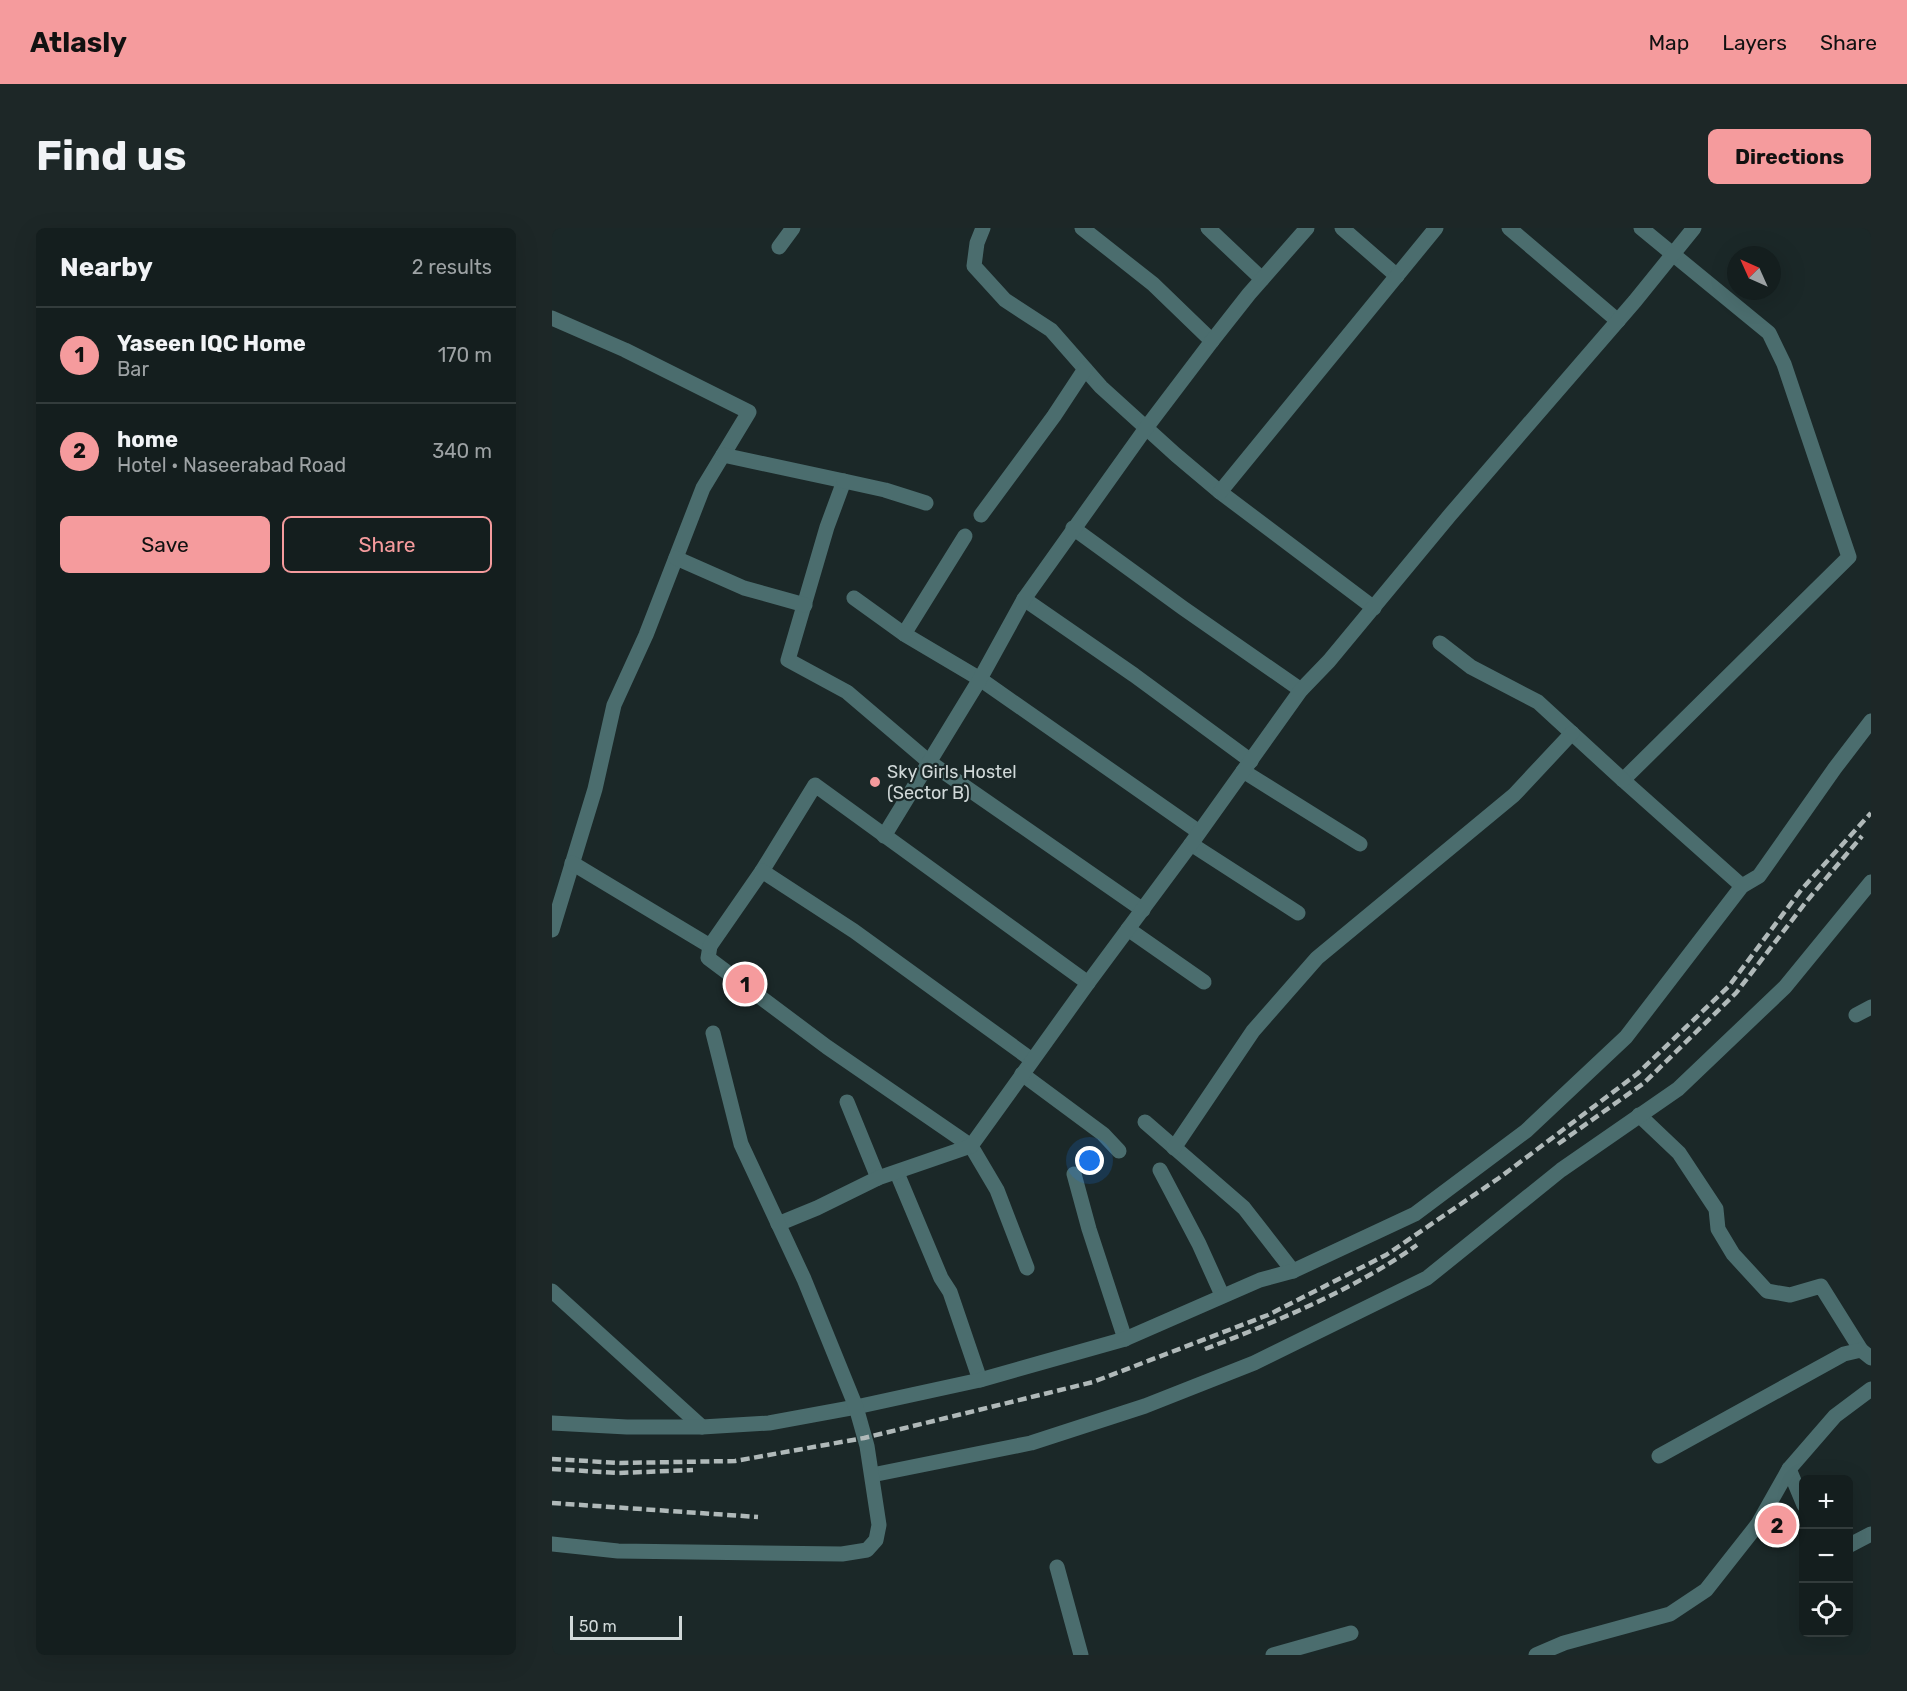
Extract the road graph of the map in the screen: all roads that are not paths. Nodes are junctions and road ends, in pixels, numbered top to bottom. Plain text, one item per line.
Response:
1 (983, 228) edge
2 (1082, 228) edge
3 (1208, 228) edge
4 (1307, 228) edge
5 (1342, 228) edge
6 (1436, 228) edge
7 (1509, 228) edge
8 (1641, 228) edge
9 (1694, 228) edge
10 (790, 229) edge
11 (779, 247) dead end
12 (1673, 255) junction
13 (1397, 276) junction
14 (1262, 279) junction
15 (552, 318) edge
16 (1618, 321) junction
17 (1212, 341) junction
18 (1085, 369) junction
19 (1146, 428) junction
20 (723, 455) junction
21 (844, 482) junction
22 (1220, 492) junction
23 (927, 503) dead end
24 (981, 515) dead end
25 (1073, 528) junction
26 (965, 536) dead end
27 (676, 558) junction
28 (854, 598) dead end
29 (1024, 599) junction
30 (805, 605) junction
31 (1374, 609) junction
32 (904, 634) junction
33 (1440, 643) dead end
34 (980, 679) junction
35 (1300, 690) junction
36 (1871, 721) edge
37 (1572, 733) junction
38 (928, 761) junction
39 (1247, 766) junction
40 (1623, 780) junction
41 (884, 836) junction
42 (1195, 838) junction
43 (1360, 844) dead end
44 (572, 863) junction
45 (762, 870) junction
46 (1871, 882) edge
47 (1742, 886) junction
48 (1143, 910) junction
49 (1298, 913) dead end
50 (1128, 929) junction
51 (552, 930) edge
52 (710, 946) junction
53 (1204, 982) dead end
54 (1088, 983) junction
55 (1871, 1007) edge
56 (1856, 1015) dead end
57 (712, 1033) dead end
58 (1032, 1060) junction
59 (1022, 1074) junction
60 (847, 1102) dead end
61 (1639, 1115) junction
62 (1145, 1122) dead end
63 (971, 1146) junction
64 (1174, 1148) junction
65 (1119, 1151) dead end
66 (1160, 1170) dead end
67 (897, 1173) junction
68 (1074, 1174) dead end
69 (878, 1178) junction
70 (778, 1224) junction
71 (1027, 1268) dead end
72 (1293, 1271) junction
73 (552, 1291) edge
74 (1222, 1295) junction
75 (1125, 1339) junction
76 (1866, 1354) edge
77 (980, 1380) junction
78 (1871, 1389) edge
79 (856, 1407) junction
80 (552, 1423) edge
81 (702, 1427) junction
82 (1659, 1456) dead end
83 (1789, 1469) junction
84 (872, 1475) junction
85 (1799, 1495) edge
86 (1871, 1534) edge
87 (1853, 1543) edge
88 (552, 1544) edge
89 (1057, 1567) dead end
90 (1351, 1633) dead end
91 (1081, 1655) edge
92 (1273, 1655) edge
93 (1536, 1655) edge

1 - 18 street
2 - 17 street
3 - 14 street
4 - 14 street
5 - 13 street
6 - 13 street
7 - 16 street
8 - 12 street
9 - 12 street
10 - 11 street
12 - 16 street
12 - 40 street
13 - 22 street
14 - 17 street
15 - 20 street
16 - 31 street
17 - 19 street
18 - 19 street
18 - 24 street
19 - 22 street
19 - 25 street
20 - 21 street
20 - 27 street
21 - 23 street
21 - 30 street
22 - 31 street
25 - 29 street
25 - 35 street
26 - 32 street
27 - 30 street
27 - 44 street
28 - 32 street
29 - 34 street
29 - 39 street
30 - 38 street
31 - 35 street
32 - 34 street
33 - 37 street
34 - 38 street
34 - 42 street
35 - 39 street
36 - 47 street
37 - 40 street
37 - 64 street
38 - 41 street
38 - 48 street
39 - 42 street
39 - 43 street
40 - 47 street
41 - 45 street
41 - 54 street
42 - 48 street
42 - 49 street
44 - 51 street
44 - 52 street
45 - 52 street
45 - 58 street
46 - 61 street
47 - 72 street
48 - 50 street
50 - 53 street
50 - 54 street
52 - 63 street
54 - 58 street
55 - 56 street
57 - 70 street
58 - 59 street
59 - 63 street
59 - 65 street
60 - 69 street
61 - 76 street
61 - 84 street
62 - 64 street
63 - 67 street
63 - 71 street
64 - 72 street
66 - 74 street
67 - 69 street
67 - 77 street
68 - 75 street
69 - 70 street
70 - 79 street
72 - 74 street
73 - 81 street
74 - 75 street
75 - 77 street
76 - 82 street
77 - 79 street
78 - 83 street
79 - 81 street
79 - 84 street
80 - 81 street
83 - 85 street
83 - 93 street
84 - 88 street
86 - 87 street
89 - 91 street
90 - 92 street

